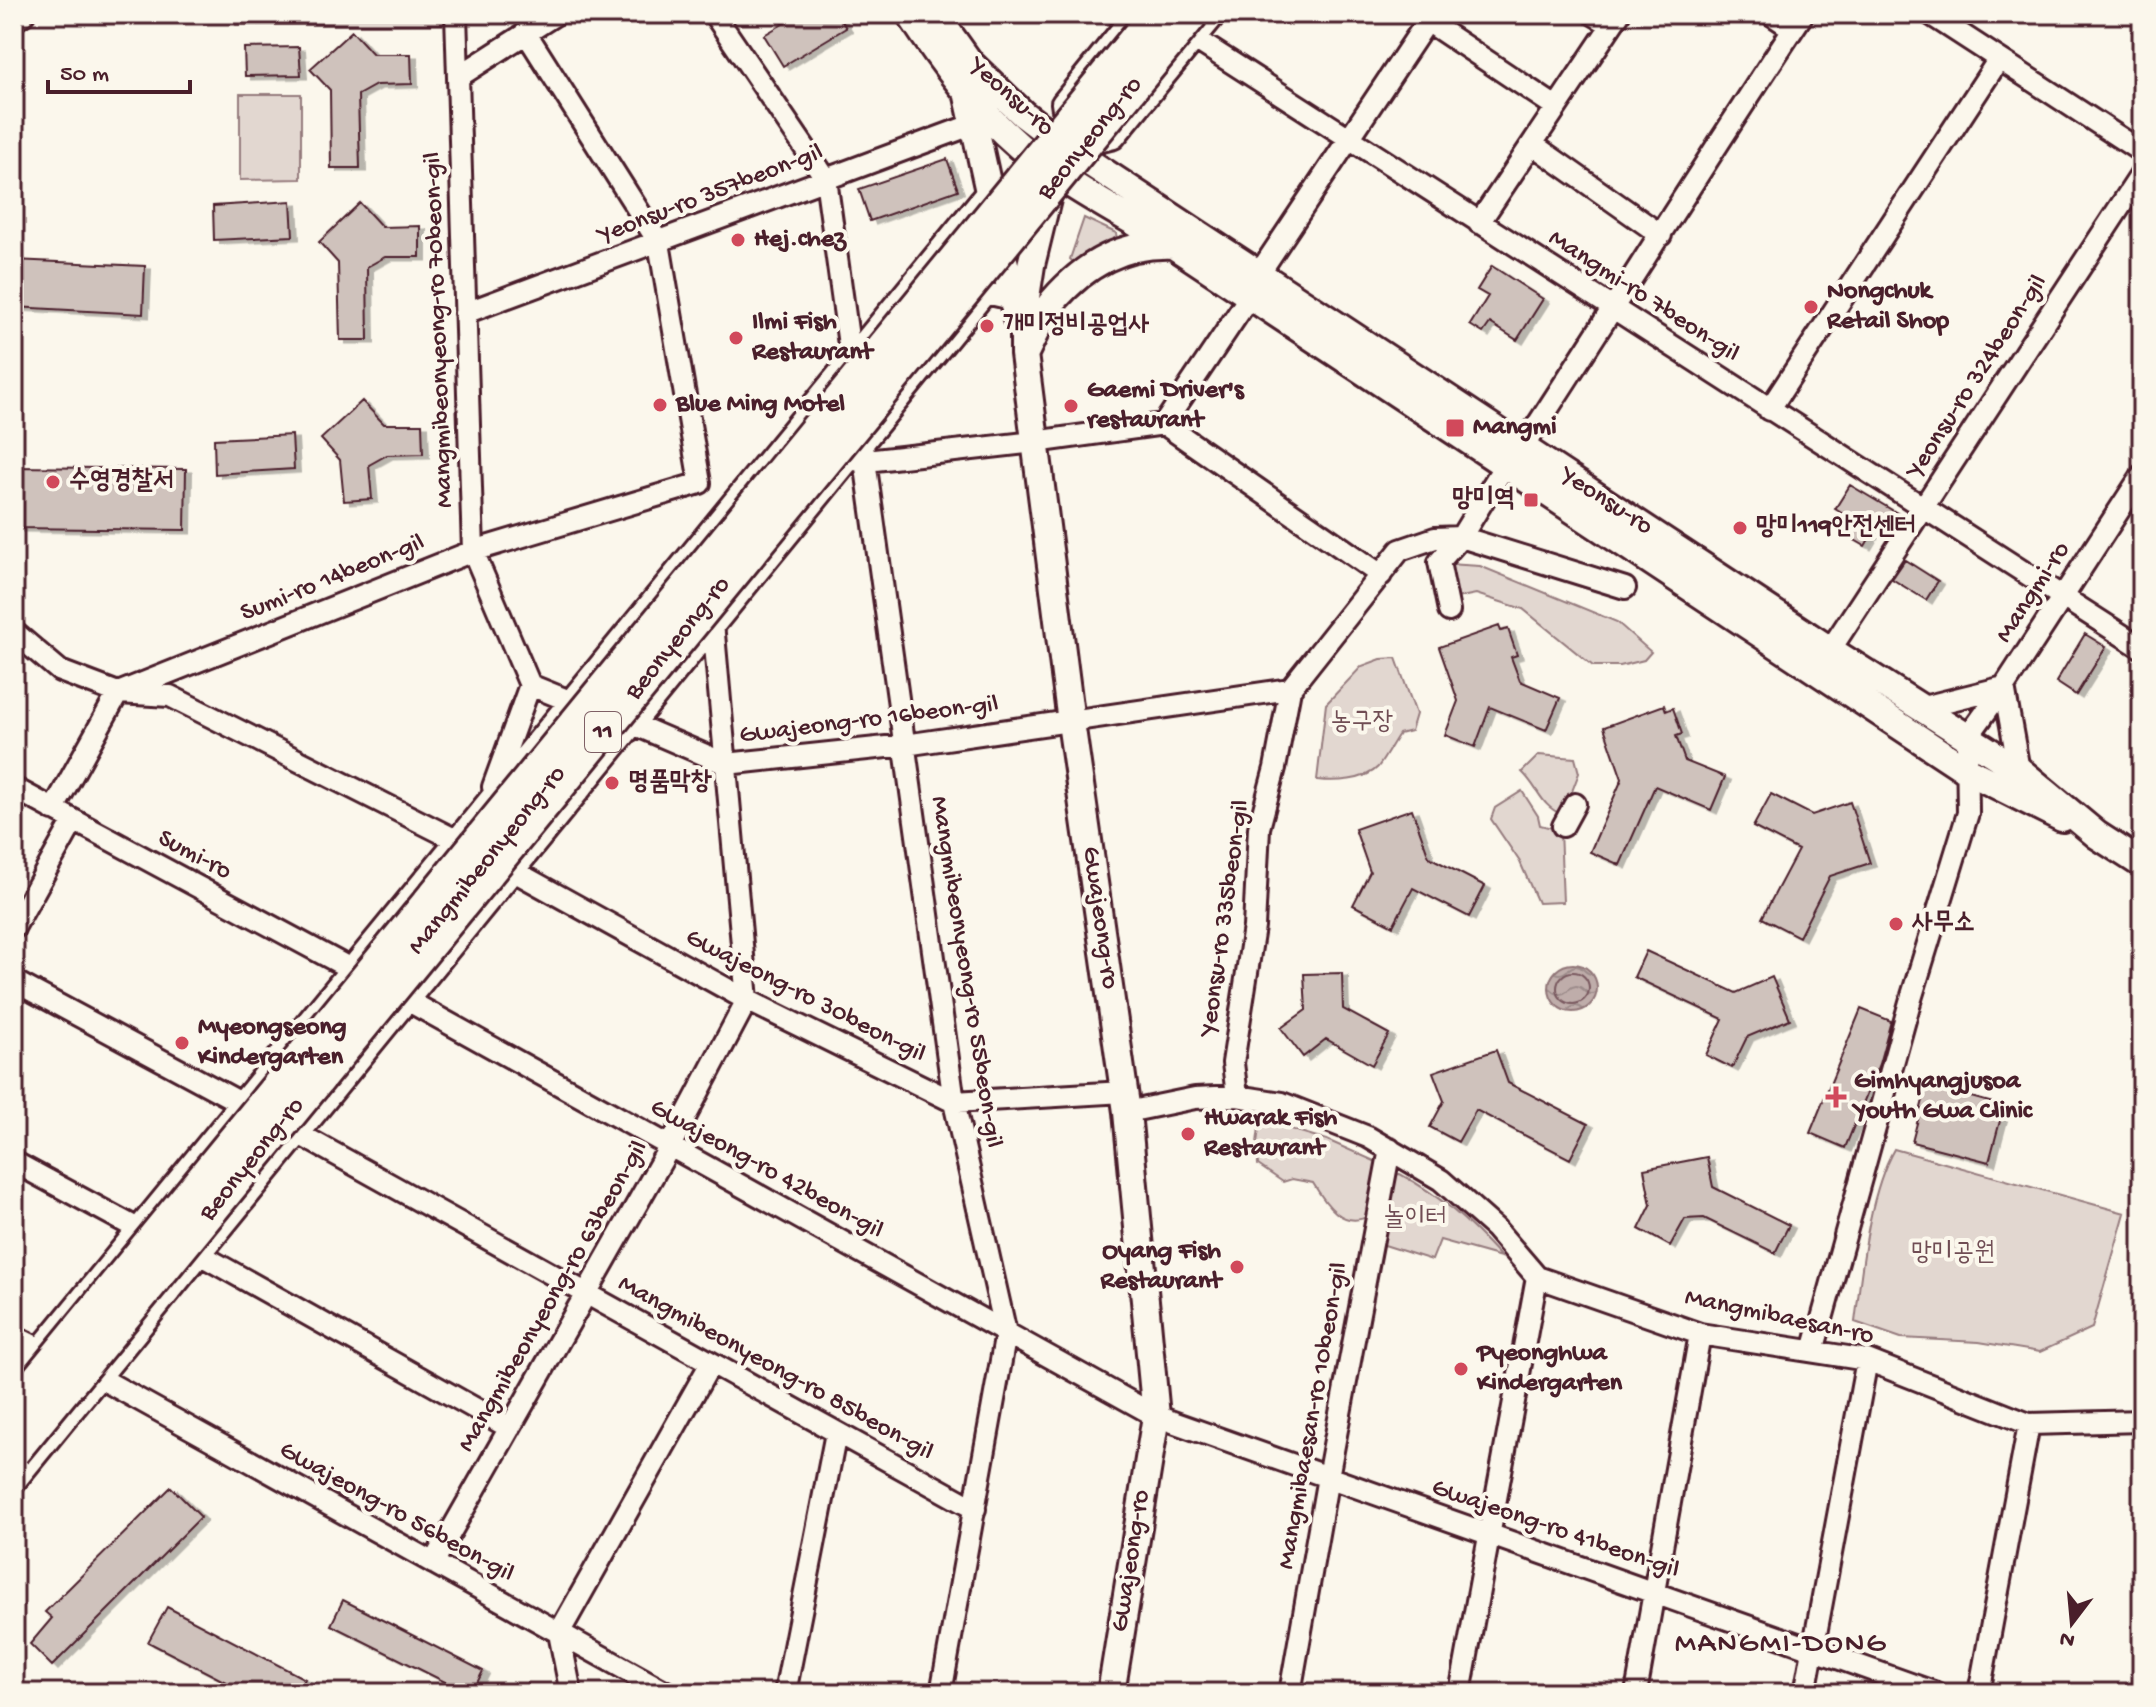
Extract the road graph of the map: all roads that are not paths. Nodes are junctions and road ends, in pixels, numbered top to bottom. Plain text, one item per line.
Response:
1 (24, 14) edge
2 (456, 14) edge
3 (556, 14) edge
4 (714, 14) edge
5 (910, 14) edge
6 (935, 14) edge
7 (1136, 14) edge
8 (1155, 14) edge
9 (1216, 14) edge
10 (1771, 14) edge
11 (1930, 14) edge
12 (1429, 17) edge
13 (1608, 18) edge
14 (14, 21) edge
15 (1798, 21) edge
16 (1194, 26) edge
17 (526, 33) junction
18 (1999, 59) junction
19 (458, 77) junction
20 (968, 92) junction
21 (1556, 107) junction
22 (974, 124) junction
23 (1348, 139) junction
24 (1532, 144) junction
25 (1069, 149) junction
26 (2142, 152) edge
27 (1054, 172) junction
28 (2142, 173) edge
29 (826, 179) junction
30 (989, 189) junction
31 (1479, 223) junction
32 (1661, 235) junction
33 (659, 243) junction
34 (1173, 245) junction
35 (1255, 284) junction
36 (1012, 299) junction
37 (1614, 308) junction
38 (465, 313) junction
39 (1024, 354) junction
40 (852, 357) junction
41 (1769, 410) junction
42 (1164, 424) junction
43 (789, 432) junction
44 (1035, 442) junction
45 (859, 455) junction
46 (1514, 456) junction
47 (2142, 475) edge
48 (700, 483) junction
49 (730, 505) junction
50 (1923, 508) junction
51 (705, 536) junction
52 (1461, 537) junction
53 (473, 551) junction
54 (1381, 575) junction
55 (1625, 588) dead end
56 (2063, 597) junction
57 (1449, 611) dead end
58 (713, 627) junction
59 (14, 632) edge
60 (2142, 648) edge
61 (1830, 650) junction
62 (530, 685) junction
63 (2004, 687) junction
64 (1290, 689) junction
65 (118, 693) junction
66 (570, 701) junction
67 (1919, 708) junction
68 (1071, 722) junction
69 (634, 724) junction
70 (1967, 738) junction
71 (905, 745) junction
72 (726, 764) junction
73 (2019, 770) junction
74 (1968, 771) junction
75 (14, 788) edge
76 (488, 802) junction
77 (1575, 804) dead end
78 (53, 810) junction
79 (73, 822) junction
80 (1563, 826) dead end
81 (2097, 835) junction
82 (457, 840) junction
83 (2142, 864) edge
84 (514, 872) junction
85 (14, 928) edge
86 (351, 969) junction
87 (14, 981) edge
88 (747, 1000) junction
89 (408, 1001) junction
90 (1237, 1096) junction
91 (954, 1102) junction
92 (1125, 1102) junction
93 (241, 1103) junction
94 (299, 1134) junction
95 (670, 1146) junction
96 (1390, 1149) junction
97 (14, 1162) edge
98 (138, 1229) junction
99 (201, 1255) junction
100 (1537, 1277) junction
101 (586, 1294) junction
102 (1006, 1333) junction
103 (1700, 1334) junction
104 (14, 1336) edge
105 (40, 1349) junction
106 (1813, 1351) junction
107 (1867, 1360) junction
108 (711, 1363) junction
109 (100, 1378) junction
110 (14, 1380) edge
111 (14, 1407) edge
112 (1156, 1416) junction
113 (2142, 1421) edge
114 (2029, 1424) junction
115 (510, 1428) junction
116 (836, 1433) junction
117 (14, 1452) edge
118 (1328, 1477) junction
119 (14, 1483) edge
120 (975, 1509) junction
121 (1490, 1535) junction
122 (433, 1563) junction
123 (1654, 1593) junction
124 (559, 1633) junction
125 (1812, 1649) junction
126 (571, 1693) edge
127 (668, 1693) edge
128 (785, 1693) edge
129 (941, 1693) edge
130 (1111, 1693) edge
131 (1290, 1693) edge
132 (1460, 1693) edge
133 (1636, 1693) edge
134 (1805, 1693) edge
135 (1936, 1693) edge
136 (1979, 1693) edge

1 - 14 street
2 - 19 street, Mangmibeonyeong-ro 70beon-gil
3 - 17 street
4 - 29 street
5 - 20 main road, Yeonsu-ro
6 - 25 main road, Yeonsu-ro
7 - 25 street
7 - 25 street
8 - 111 highway, Beonyeong-ro / 11, bridge
9 - 16 street
10 - 15 street
11 - 18 street
12 - 21 street
12 - 23 street
13 - 21 street
15 - 32 street
16 - 23 street, Mangmi-ro 7beon-gil
16 - 25 street
16 - 117 highway, Beonyeong-ro / 11, bridge
17 - 19 street
17 - 33 street
18 - 26 street
18 - 41 street
19 - 38 street, Mangmibeonyeong-ro 70beon-gil
20 - 22 main road
20 - 27 main road, Yeonsu-ro
21 - 24 street
22 - 29 street, Yeonsu-ro 357beon-gil
22 - 30 main road
23 - 31 street, Mangmi-ro 7beon-gil
23 - 35 street
24 - 31 street
24 - 32 street
25 - 27 main road, Gwajeong-ro
25 - 35 main road, Yeonsu-ro
27 - 34 main road, Yeonsu-ro
27 - 39 main road, Gwajeong-ro
28 - 50 street, Yeonsu-ro 324beon-gil
29 - 33 street, Yeonsu-ro 357beon-gil
29 - 40 street, Mangmibeonyeong-ro 55beon-gil
30 - 36 main road
30 - 40 street, Mangmibeonyeong-ro
31 - 37 street, Mangmi-ro 7beon-gil
32 - 37 street
33 - 38 street, Yeonsu-ro 357beon-gil
33 - 48 street
34 - 35 main road, Yeonsu-ro
34 - 39 main road
35 - 42 street
35 - 46 main road, Yeonsu-ro
36 - 39 main road
36 - 45 street, Mangmibeonyeong-ro
37 - 41 street, Mangmi-ro 7beon-gil
37 - 46 street
38 - 53 street, Mangmibeonyeong-ro 70beon-gil
39 - 44 main road, Gwajeong-ro
40 - 43 street, Mangmibeonyeong-ro
40 - 45 street, Mangmibeonyeong-ro 55beon-gil
41 - 50 street, Mangmi-ro 7beon-gil
42 - 44 street
42 - 54 street
43 - 45 street
43 - 49 street, Mangmibeonyeong-ro
44 - 45 street
44 - 68 main road, Gwajeong-ro
45 - 58 street, Mangmibeonyeong-ro
45 - 71 street, Mangmibeonyeong-ro 55beon-gil
46 - 52 street
46 - 61 main road, Yeonsu-ro
46 - 74 main road, Yeonsu-ro
47 - 56 street, Mangmi-ro
48 - 49 street
48 - 53 street, Sumi-ro 14beon-gil
49 - 51 street, Mangmibeonyeong-ro
50 - 56 street, Mangmi-ro 7beon-gil
50 - 61 street, Yeonsu-ro 324beon-gil
51 - 58 street
51 - 66 street, Mangmibeonyeong-ro
52 - 54 street, Yeonsu-ro 335beon-gil
52 - 55 street
52 - 57 street
53 - 62 street, Mangmibeonyeong-ro 70beon-gil
53 - 65 street, Sumi-ro 14beon-gil
54 - 64 street, Yeonsu-ro 335beon-gil
56 - 60 street, Mangmi-ro 7beon-gil
56 - 63 street, Mangmi-ro
58 - 69 street, Mangmibeonyeong-ro
58 - 72 street
59 - 65 street, Gwajeong-ro 30beon-gil
61 - 67 main road, Yeonsu-ro
62 - 66 street
62 - 76 street
63 - 67 street
63 - 70 street, Mangmi-ro
63 - 73 street
64 - 68 street, Gwajeong-ro 16beon-gil
64 - 90 street, Yeonsu-ro 335beon-gil
65 - 78 street
65 - 82 street, Gwajeong-ro 30beon-gil
66 - 69 street, Gwajeong-ro 16beon-gil
66 - 76 street, Mangmibeonyeong-ro
67 - 70 main road, Yeonsu-ro
68 - 71 street, Gwajeong-ro 16beon-gil
68 - 92 main road, Gwajeong-ro
69 - 72 street, Gwajeong-ro 16beon-gil
69 - 84 street, Mangmibeonyeong-ro
70 - 73 main road, Yeonsu-ro
70 - 74 street
71 - 72 street, Gwajeong-ro 16beon-gil
71 - 91 street, Mangmibeonyeong-ro 55beon-gil
72 - 88 street
73 - 81 main road, Yeonsu-ro
74 - 81 main road, Yeonsu-ro
74 - 106 street
75 - 78 street, Sumi-ro
76 - 82 street, Mangmibeonyeong-ro
77 - 80 street
78 - 79 street, Sumi-ro
79 - 85 street
79 - 86 street, Sumi-ro
81 - 83 main road, Yeonsu-ro
82 - 84 street, Gwajeong-ro 30beon-gil
82 - 86 street, Mangmibeonyeong-ro
84 - 88 street, Gwajeong-ro 30beon-gil
84 - 89 street, Mangmibeonyeong-ro
86 - 89 street, Gwajeong-ro 42beon-gil
86 - 93 street, Mangmibeonyeong-ro
87 - 93 street
88 - 91 street, Gwajeong-ro 30beon-gil
88 - 95 street, Mangmibeonyeong-ro 63beon-gil
89 - 94 street, Mangmibeonyeong-ro
89 - 95 street, Gwajeong-ro 42beon-gil
90 - 92 street
90 - 96 street
91 - 92 street, Gwajeong-ro 30beon-gil
91 - 102 street, Mangmibeonyeong-ro 55beon-gil
92 - 112 main road, Gwajeong-ro
93 - 98 street, Mangmibeonyeong-ro
94 - 99 street, Mangmibeonyeong-ro
94 - 101 street, Mangmibeonyeong-ro 85beon-gil
95 - 101 street, Mangmibeonyeong-ro 63beon-gil
95 - 102 street, Gwajeong-ro 42beon-gil
96 - 100 street
96 - 118 street, Mangmibaesan-ro 10beon-gil
97 - 98 street
98 - 105 street, Mangmibeonyeong-ro
99 - 109 street, Mangmibeonyeong-ro
99 - 115 street
100 - 103 street, Mangmibaesan-ro
100 - 121 street
101 - 108 street, Mangmibeonyeong-ro 85beon-gil
101 - 115 street, Mangmibeonyeong-ro 63beon-gil
102 - 112 street, Gwajeong-ro 42beon-gil
102 - 120 street, Mangmibeonyeong-ro 55beon-gil
103 - 106 street, Mangmibaesan-ro
103 - 123 street
104 - 105 street
105 - 110 street, Mangmibeonyeong-ro
106 - 107 street, Mangmibaesan-ro
107 - 114 street, Mangmibaesan-ro
107 - 125 street
108 - 116 street, Mangmibeonyeong-ro 85beon-gil
108 - 124 street
109 - 119 street, Mangmibeonyeong-ro
109 - 122 street, Gwajeong-ro 56beon-gil
112 - 118 street, Gwajeong-ro 41beon-gil
112 - 130 main road, Gwajeong-ro
113 - 114 street, Mangmibaesan-ro
114 - 136 street
115 - 122 street, Mangmibeonyeong-ro 63beon-gil
116 - 120 street, Mangmibeonyeong-ro 85beon-gil
116 - 128 street
118 - 121 street, Gwajeong-ro 41beon-gil
118 - 131 street, Mangmibaesan-ro 10beon-gil
120 - 129 street, Mangmibeonyeong-ro 55beon-gil
121 - 123 street, Gwajeong-ro 41beon-gil
121 - 132 street
122 - 124 street, Gwajeong-ro 56beon-gil
123 - 125 street, Gwajeong-ro 41beon-gil
123 - 133 street
124 - 126 street
124 - 127 street, Gwajeong-ro 56beon-gil
125 - 134 street
125 - 135 street, Gwajeong-ro 41beon-gil

